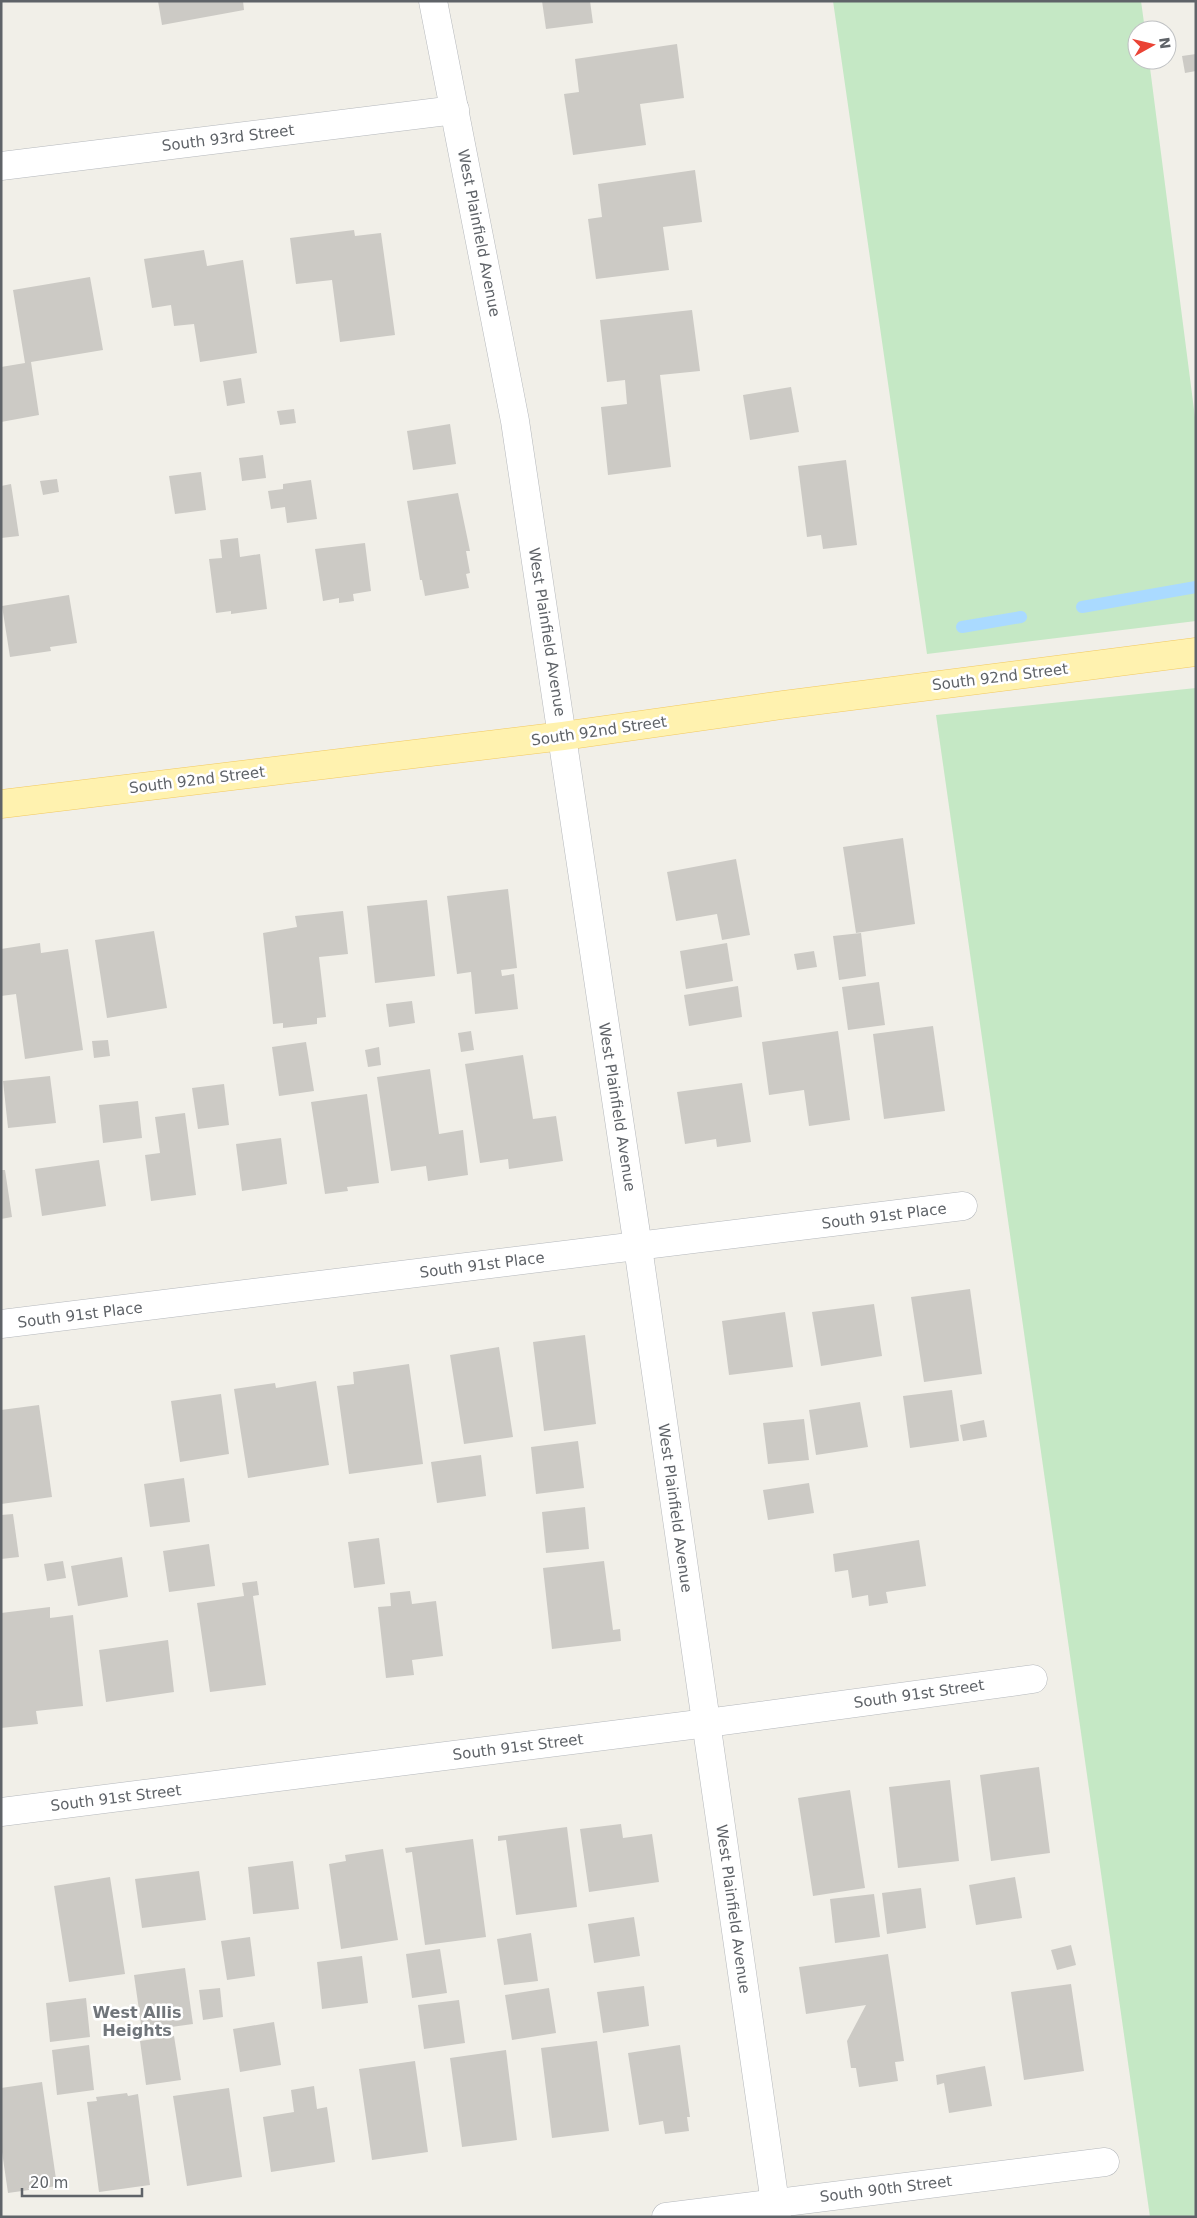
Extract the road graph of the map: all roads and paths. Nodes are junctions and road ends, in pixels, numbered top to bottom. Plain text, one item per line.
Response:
1 (433, 1) edge
2 (455, 110) junction
3 (1, 166) edge
4 (1196, 652) edge
5 (563, 736) junction
6 (1, 804) edge
7 (963, 1206) dead end
8 (638, 1246) junction
9 (1, 1324) edge
10 (1033, 1679) dead end
11 (707, 1723) junction
12 (1, 1812) edge
13 (1105, 2162) dead end
14 (776, 2210) edge
15 (666, 2217) edge

1 - 2 street, West Plainfield Avenue
2 - 3 street, South 93rd Street
2 - 5 street, West Plainfield Avenue
4 - 5 main road, South 92nd Street
5 - 6 main road, South 92nd Street
5 - 8 street, West Plainfield Avenue
7 - 8 street, South 91st Place
8 - 9 street, South 91st Place
8 - 11 street, West Plainfield Avenue
10 - 11 street, South 91st Street
11 - 12 street, South 91st Street
11 - 14 street, West Plainfield Avenue
13 - 14 street, South 90th Street
14 - 15 street, South 90th Street

